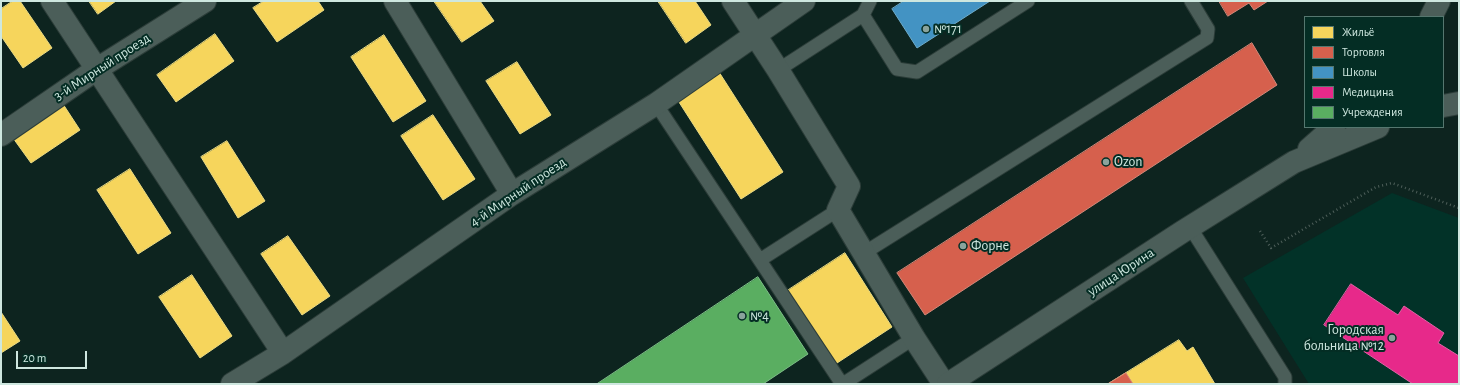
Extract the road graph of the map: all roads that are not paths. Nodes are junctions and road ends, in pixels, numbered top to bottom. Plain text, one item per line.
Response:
1 (52, 1) edge
2 (205, 1) edge
3 (395, 1) edge
4 (733, 1) edge
5 (804, 1) edge
6 (870, 1) edge
7 (1028, 1) edge
8 (1191, 1) edge
9 (1440, 1) edge
10 (863, 15) junction
11 (1432, 16) edge
12 (755, 35) junction
13 (97, 69) junction
14 (778, 70) junction
15 (1459, 103) edge
16 (656, 104) junction
17 (1444, 106) edge
18 (1333, 128) edge
19 (1376, 128) edge
20 (1, 135) edge
21 (1294, 162) junction
22 (512, 194) junction
23 (838, 210) junction
24 (1190, 227) junction
25 (864, 253) junction
26 (760, 260) junction
27 (914, 338) junction
28 (283, 354) junction
29 (232, 384) edge
30 (842, 384) edge
31 (944, 384) edge
32 (948, 384) edge
33 (1285, 384) edge

1 - 13 street
2 - 13 street, 3-й Мирный проезд
3 - 22 street
4 - 12 street
5 - 12 street, 4-й Мирный проезд
6 - 10 lane
7 - 10 lane
8 - 25 lane
9 - 11 street
10 - 14 lane
12 - 14 street
12 - 16 street, 4-й Мирный проезд
13 - 20 street, 3-й Мирный проезд
13 - 28 street
14 - 23 street
15 - 17 street
16 - 22 street, 4-й Мирный проезд
16 - 26 lane
18 - 21 street, улица Юрина
19 - 21 street, улица Юрина
21 - 24 street, улица Юрина
22 - 28 street, 4-й Мирный проезд
23 - 25 street
23 - 26 lane
24 - 32 street, улица Юрина
24 - 33 lane
25 - 27 street
26 - 30 lane
27 - 30 lane
27 - 31 street
28 - 29 street, 4-й Мирный проезд

